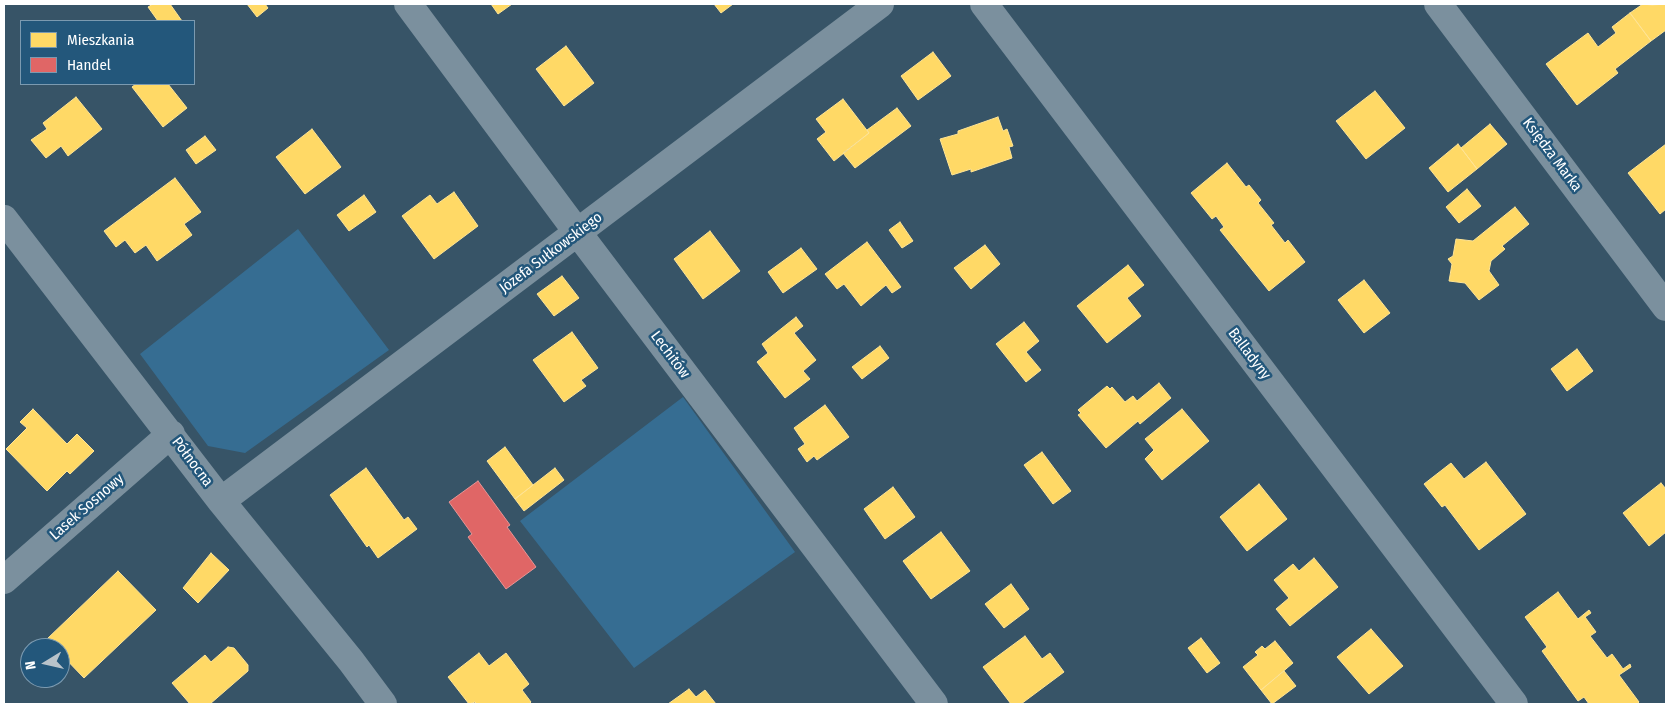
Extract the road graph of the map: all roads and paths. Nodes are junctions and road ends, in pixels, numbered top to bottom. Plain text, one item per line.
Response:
1 (408, 4) edge
2 (880, 4) edge
3 (984, 4) edge
4 (1438, 4) edge
5 (4, 219) edge
6 (578, 233) junction
7 (1666, 307) edge
8 (171, 434) junction
9 (221, 501) junction
10 (4, 580) edge
11 (383, 704) edge
12 (934, 704) edge
13 (1514, 704) edge

1 - 6 street, Lechitów
2 - 6 street, Józefa Sułkowskiego
3 - 13 street, Balladyny
4 - 7 street, Księdza Marka
5 - 8 street, Północna
6 - 9 street, Józefa Sułkowskiego
6 - 12 street, Lechitów
8 - 9 street, Północna
8 - 10 street, Lasek Sosnowy
9 - 11 street, Północna

